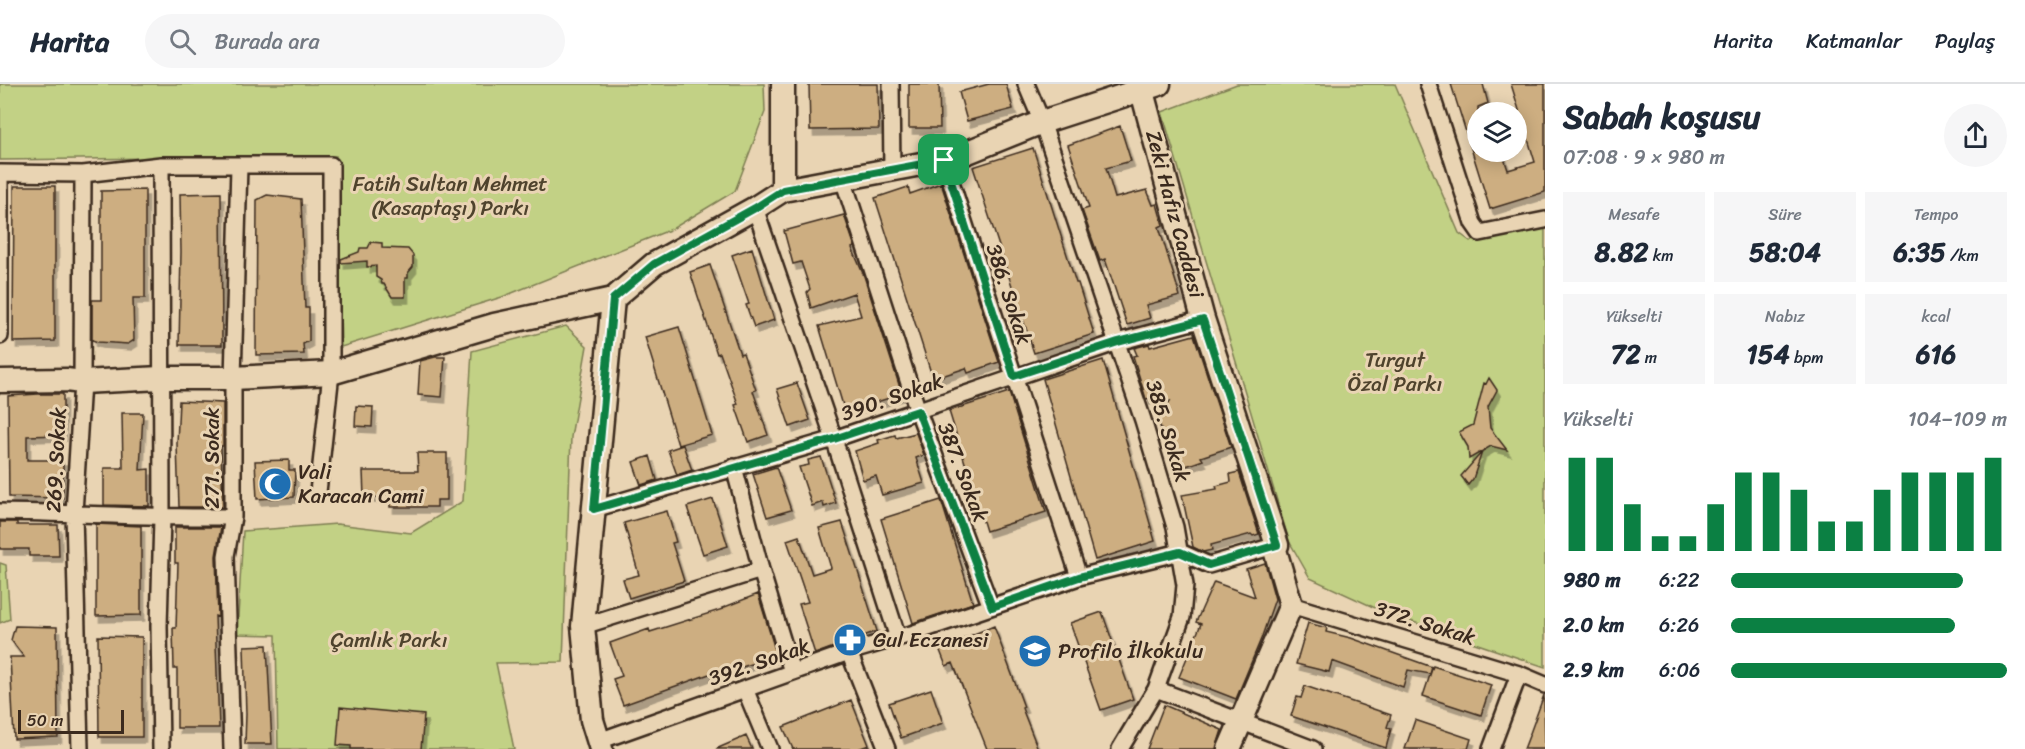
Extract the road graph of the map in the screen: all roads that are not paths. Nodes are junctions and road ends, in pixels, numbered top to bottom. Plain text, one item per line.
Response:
1 (783, 84) edge
2 (891, 84) edge
3 (1026, 84) edge
4 (1428, 84) edge
5 (1147, 86) edge
6 (1042, 122) junction
7 (944, 160) junction
8 (161, 165) junction
9 (239, 166) junction
10 (892, 170) junction
11 (0, 173) edge
12 (83, 174) junction
13 (843, 179) junction
14 (783, 190) junction
15 (755, 208) junction
16 (1545, 220) edge
17 (613, 299) junction
18 (1203, 320) junction
19 (0, 336) edge
20 (1118, 342) junction
21 (331, 373) junction
22 (1014, 376) junction
23 (161, 378) junction
24 (233, 378) junction
25 (0, 381) edge
26 (82, 382) junction
27 (918, 411) junction
28 (834, 439) junction
29 (734, 467) junction
30 (318, 492) dead end
31 (594, 509) junction
32 (0, 513) edge
33 (74, 513) junction
34 (162, 518) junction
35 (233, 518) junction
36 (1277, 545) junction
37 (1180, 552) junction
38 (761, 570) junction
39 (1079, 577) junction
40 (1291, 605) junction
41 (992, 607) junction
42 (583, 626) junction
43 (898, 638) junction
44 (849, 652) junction
45 (792, 672) junction
46 (1519, 674) junction
47 (1545, 685) edge
48 (745, 689) junction
49 (1156, 689) junction
50 (1240, 721) junction
51 (600, 745) edge
52 (80, 749) edge
53 (161, 749) edge
54 (232, 749) edge
55 (770, 749) edge
56 (887, 749) edge
57 (1120, 749) edge
58 (1229, 749) edge
59 (1313, 749) edge
60 (1491, 749) edge

1 - 14 main road
2 - 10 street
3 - 6 street, 385. Sokak
4 - 16 street
5 - 6 main road
5 - 18 main road, Zeki Hafız Caddesi
6 - 7 main road
6 - 20 street, 385. Sokak
7 - 10 main road
7 - 22 street, 386. Sokak
8 - 9 street
8 - 12 street
8 - 23 street
9 - 21 street
9 - 24 street, 271. Sokak
10 - 13 main road
11 - 12 street
11 - 19 street
12 - 26 street, 269. Sokak
13 - 14 main road
13 - 27 street, 387. Sokak
14 - 15 main road
15 - 17 main road
15 - 28 street
17 - 21 main road
17 - 31 main road
18 - 20 street, 390. Sokak
18 - 36 main road, Zeki Hafız Caddesi
20 - 22 street, 390. Sokak
20 - 37 street, 385. Sokak
21 - 24 main road
21 - 30 street
22 - 27 street, 390. Sokak
22 - 39 street, 386. Sokak
23 - 24 main road
23 - 26 main road
23 - 34 street
24 - 35 street, 271. Sokak
25 - 26 main road
26 - 33 street, 269. Sokak
27 - 28 street, 390. Sokak
27 - 41 street, 387. Sokak
28 - 29 street, 390. Sokak
28 - 43 street
29 - 31 street, 390. Sokak
29 - 38 street
31 - 42 main road
32 - 33 street
33 - 34 street
33 - 52 street, 269. Sokak
34 - 35 street
34 - 53 street
35 - 54 street, 271. Sokak
36 - 37 street
36 - 40 main road, Zeki Hafız Caddesi
37 - 39 street, 392. Sokak
37 - 49 street, 385. Sokak
38 - 42 street
38 - 45 street
39 - 41 street, 392. Sokak
40 - 46 street, 372. Sokak
40 - 50 main road
41 - 43 street, 392. Sokak
42 - 51 main road
43 - 44 street, 392. Sokak
44 - 45 street, 392. Sokak
44 - 56 street
45 - 48 street, 392. Sokak
46 - 47 street, 372. Sokak
46 - 60 street
48 - 51 street, 392. Sokak
48 - 55 street
49 - 50 street
49 - 57 street, 385. Sokak
50 - 58 main road
50 - 59 street

